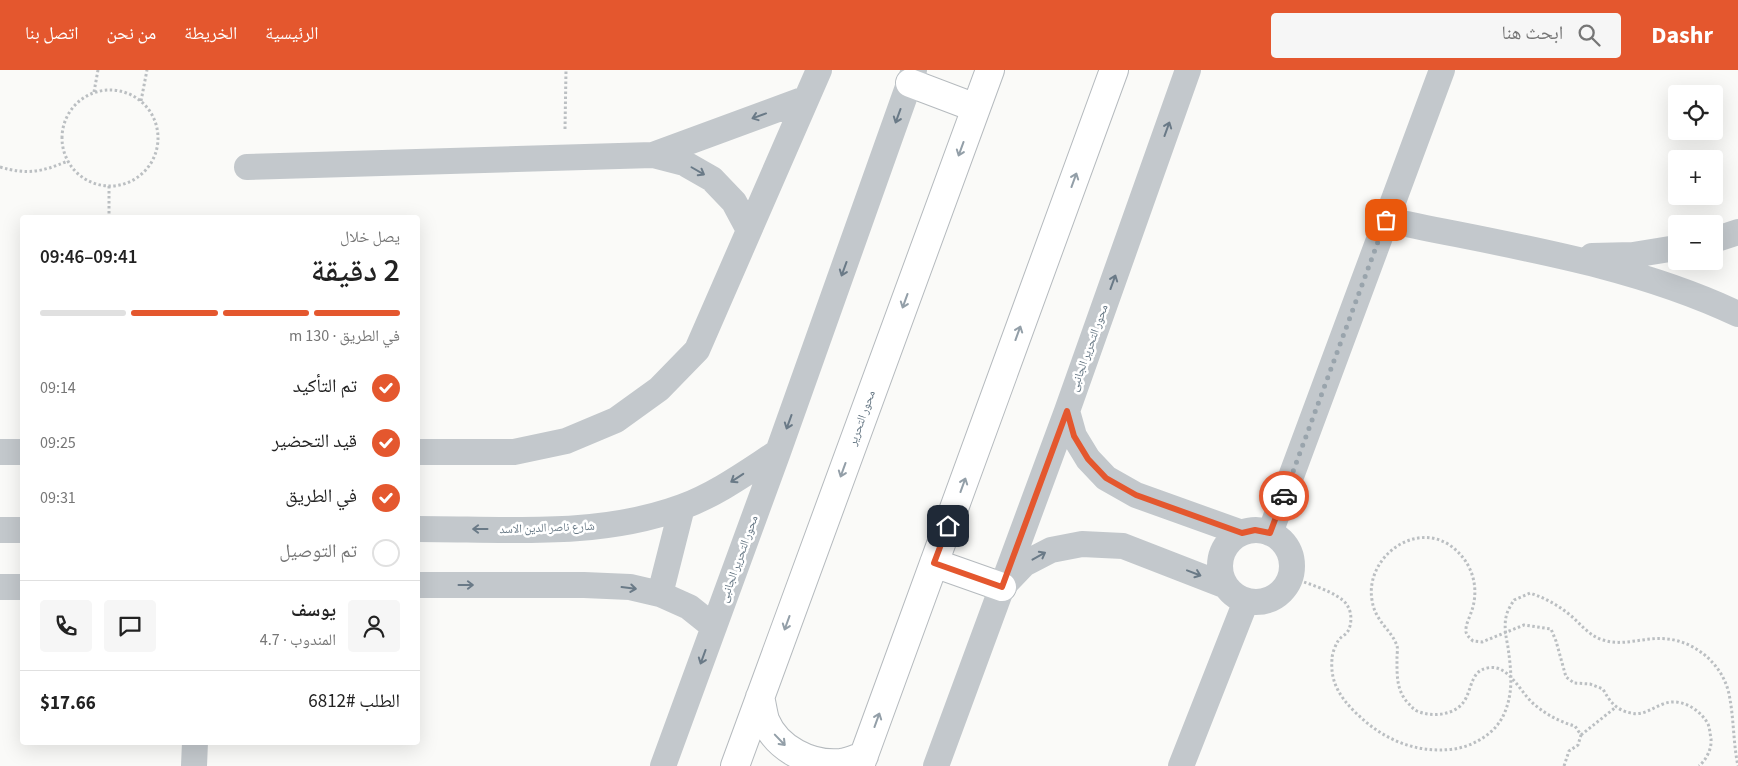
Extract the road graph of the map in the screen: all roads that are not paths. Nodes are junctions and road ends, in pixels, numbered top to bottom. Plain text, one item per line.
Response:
1 (819, 70) edge
2 (990, 70) edge
3 (1114, 70) edge
4 (1188, 70) edge
5 (1442, 70) edge
6 (912, 76) edge
7 (805, 100) junction
8 (976, 108) junction
9 (653, 155) junction
10 (247, 167) dead end
11 (1386, 220) junction
12 (749, 230) junction
13 (1738, 232) edge
14 (1723, 237) edge
15 (1668, 249) edge
16 (1564, 257) junction
17 (1738, 314) edge
18 (1067, 411) junction
19 (0, 452) edge
20 (20, 452) edge
21 (420, 452) edge
22 (778, 452) junction
23 (682, 507) junction
24 (0, 530) edge
25 (20, 530) edge
26 (420, 530) edge
27 (1242, 533) junction
28 (1270, 533) junction
29 (934, 563) junction
30 (420, 585) edge
31 (0, 587) edge
32 (20, 587) edge
33 (1002, 587) junction
34 (1236, 593) junction
35 (660, 594) junction
36 (714, 627) junction
37 (760, 697) junction
38 (195, 745) edge
39 (862, 761) edge
40 (194, 766) edge
41 (663, 766) edge
42 (735, 766) edge
43 (936, 766) edge
44 (1181, 766) edge

1 - 7 street
2 - 8 main road, محور التحرير
29 -> 3 main road
18 -> 4 street, محور التحرير الجانبى
5 - 11 street
6 - 8 main road
6 -> 22 street, محور التحرير الجانبى
7 -> 9 street
7 - 12 street
8 -> 37 main road, محور التحرير
9 - 10 street
9 -> 12 street
11 - 16 street
11 - 28 street
12 - 21 street
13 - 14 street
15 - 16 street
16 - 17 street
18 - 27 street
18 - 33 street, محور التحرير الجانبى
19 - 20 street
22 -> 23 street, شارع ناصر الدين الاسد
22 - 36 street, محور التحرير الجانبى
23 -> 26 street, شارع ناصر الدين الاسد
23 - 35 street
24 - 25 street
27 - 28 street
27 - 34 street
28 - 34 street
29 - 33 main road
39 -> 29 main road
30 -> 35 street
31 - 32 street
33 -> 34 street
33 - 43 street, محور التحرير الجانبى
34 - 44 street
35 - 36 street
36 -> 41 street, محور التحرير الجانبى
37 -> 39 main road
37 - 42 main road, محور التحرير
38 - 40 street

